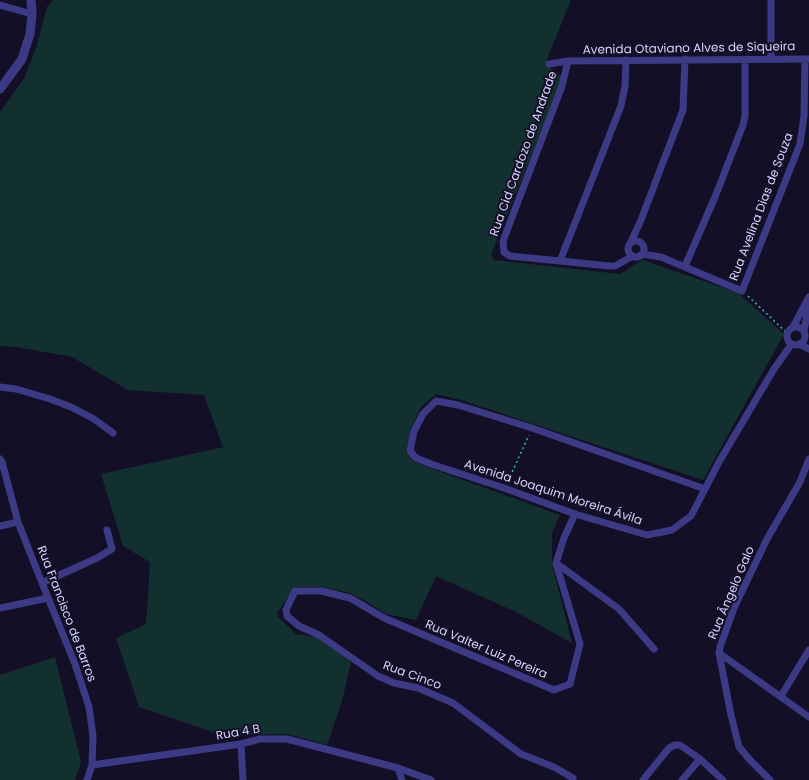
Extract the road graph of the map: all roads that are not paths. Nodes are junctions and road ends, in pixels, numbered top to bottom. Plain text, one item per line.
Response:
1 (31, 0) edge
2 (39, 0) edge
3 (771, 0) edge
4 (0, 5) edge
5 (32, 13) junction
6 (807, 58) edge
7 (685, 59) junction
8 (771, 59) junction
9 (626, 60) junction
10 (745, 60) junction
11 (568, 61) junction
12 (549, 64) dead end
13 (0, 89) edge
14 (641, 220) junction
15 (640, 243) junction
16 (630, 244) junction
17 (631, 254) junction
18 (642, 254) junction
19 (660, 257) junction
20 (560, 261) junction
21 (685, 266) junction
22 (809, 297) edge
23 (809, 304) edge
24 (793, 327) junction
25 (806, 335) edge
26 (790, 343) junction
27 (799, 344) junction
28 (809, 348) edge
29 (0, 386) edge
30 (113, 433) dead end
31 (0, 459) edge
32 (809, 459) edge
33 (705, 489) junction
34 (575, 514) junction
35 (18, 522) junction
36 (0, 526) edge
37 (107, 530) dead end
38 (556, 564) junction
39 (42, 583) junction
40 (296, 591) joint
41 (48, 598) junction
42 (0, 608) edge
43 (654, 649) dead end
44 (809, 650) edge
45 (719, 653) junction
46 (782, 696) junction
47 (809, 717) edge
48 (241, 744) junction
49 (700, 759) junction
50 (92, 765) junction
51 (398, 768) junction
52 (86, 780) edge
53 (243, 780) edge
54 (402, 780) edge
55 (431, 780) edge
56 (573, 780) edge
57 (643, 780) edge
58 (682, 780) edge
59 (723, 780) edge
60 (770, 780) edge

1 - 5 street
2 - 5 street
3 - 8 street
4 - 5 street
5 - 13 street
6 - 8 street, Avenida Otaviano Alves de Siqueira
6 - 21 street, Rua Avelina Dias de Souza
7 - 9 street, Avenida Otaviano Alves de Siqueira
7 - 10 street, Avenida Otaviano Alves de Siqueira
7 - 14 street
8 - 10 street, Avenida Otaviano Alves de Siqueira
9 - 11 street, Avenida Otaviano Alves de Siqueira
9 - 20 street
10 - 21 street
11 - 12 street, Avenida Otaviano Alves de Siqueira
11 - 20 street, Rua Cid Cardozo de Andrade
14 - 15 street
14 - 16 street
15 - 16 street
15 - 18 street
15 - 19 street
16 - 17 street
17 - 18 street
17 - 20 street
18 - 19 street
19 - 21 street
22 - 24 street
23 - 25 street
24 - 25 street
24 - 26 street
25 - 27 street
26 - 27 street
26 - 33 street, Avenida Joaquim Moreira Ávila
27 - 28 street
29 - 30 street
31 - 35 street, Rua Francisco de Barros
32 - 45 street, Rua Ângelo Galo
33 - 34 street, Avenida Joaquim Moreira Ávila
33 - 34 street, Avenida Joaquim Moreira Ávila
34 - 38 street
35 - 36 street
35 - 39 street, Rua Francisco de Barros
37 - 39 street
38 - 40 street, Rua Valter Luiz Pereira
38 - 43 street
39 - 41 street, Rua Francisco de Barros
40 - 56 street, Rua Cinco
41 - 42 street
41 - 50 street, Rua Francisco de Barros
44 - 46 street
45 - 46 street
45 - 60 street, Rua Ângelo Galo
46 - 47 street
48 - 50 street, Rua 4 B
48 - 51 street, Rua 4 B
48 - 53 street
49 - 57 street
49 - 58 street
49 - 59 street
50 - 52 street, Rua Francisco de Barros
51 - 54 street
51 - 55 street, Rua 4 B

